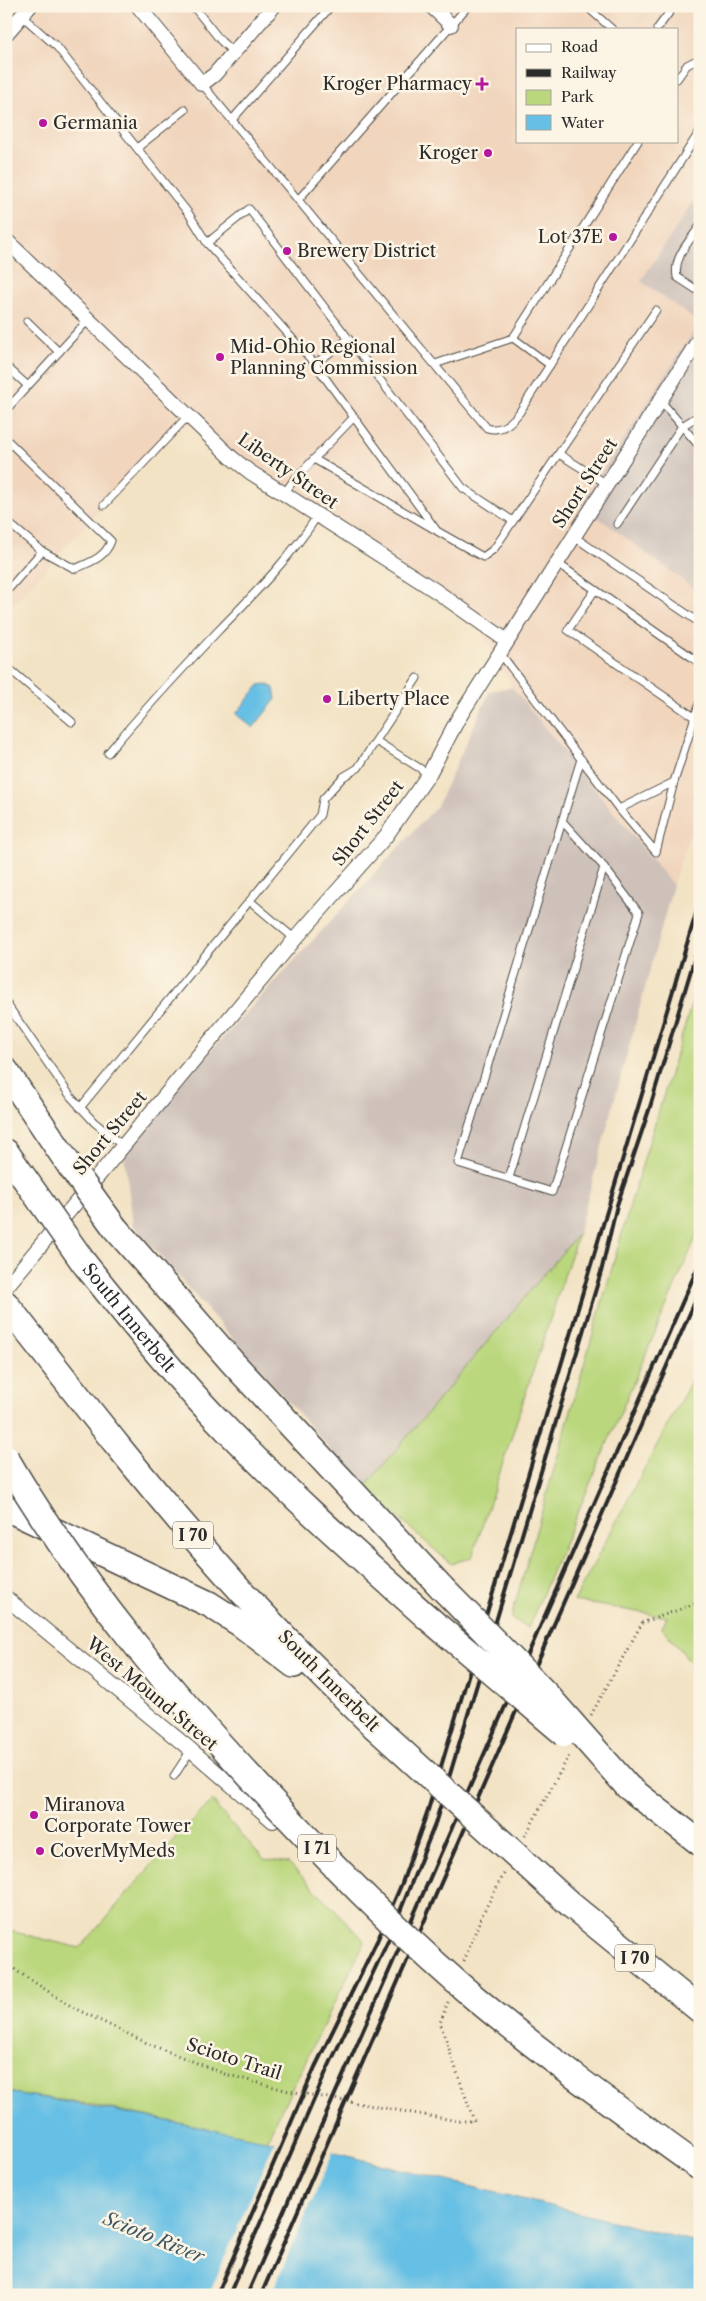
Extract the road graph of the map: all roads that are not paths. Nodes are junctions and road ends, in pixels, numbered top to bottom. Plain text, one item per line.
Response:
1 (138, 6) edge
2 (194, 6) edge
3 (274, 6) edge
4 (331, 6) edge
5 (431, 6) edge
6 (468, 6) edge
7 (586, 6) edge
8 (674, 6) edge
9 (26, 11) edge
10 (451, 25) junction
11 (611, 28) edge
12 (658, 28) edge
13 (6, 34) edge
14 (234, 53) junction
15 (700, 64) edge
16 (678, 78) edge
17 (202, 84) junction
18 (185, 110) dead end
19 (232, 120) junction
20 (700, 131) edge
21 (637, 142) edge
22 (138, 148) junction
23 (298, 200) junction
24 (700, 226) edge
25 (6, 240) edge
26 (207, 243) junction
27 (700, 292) edge
28 (656, 310) dead end
29 (89, 319) junction
30 (27, 321) dead end
31 (513, 338) junction
32 (700, 338) edge
33 (348, 339) junction
34 (59, 352) junction
35 (315, 364) junction
36 (436, 364) junction
37 (550, 364) junction
38 (6, 366) edge
39 (28, 386) junction
40 (660, 400) junction
41 (6, 410) edge
42 (700, 415) edge
43 (188, 416) junction
44 (354, 417) junction
45 (682, 426) junction
46 (6, 438) edge
47 (700, 447) edge
48 (559, 454) junction
49 (314, 459) junction
50 (606, 484) junction
51 (284, 494) junction
52 (104, 505) dead end
53 (318, 515) junction
54 (6, 521) edge
55 (513, 521) junction
56 (617, 524) dead end
57 (437, 531) junction
58 (573, 536) junction
59 (42, 551) junction
60 (556, 562) junction
61 (595, 590) junction
62 (6, 592) edge
63 (700, 623) edge
64 (503, 647) junction
65 (700, 663) edge
66 (6, 666) edge
67 (418, 678) dead end
68 (700, 701) edge
69 (694, 718) junction
70 (72, 722) dead end
71 (376, 741) junction
72 (108, 752) dead end
73 (581, 759) junction
74 (429, 774) junction
75 (674, 782) junction
76 (619, 809) junction
77 (563, 822) junction
78 (604, 867) junction
79 (250, 901) junction
80 (295, 939) junction
81 (6, 1003) edge
82 (6, 1071) edge
83 (80, 1108) junction
84 (123, 1146) junction
85 (6, 1152) edge
86 (509, 1178) junction
87 (6, 1288) edge
88 (6, 1304) edge
89 (6, 1458) edge
90 (6, 1508) edge
91 (6, 1598) edge
92 (375, 1727) junction
93 (190, 1750) junction
94 (174, 1776) dead end
95 (628, 1787) junction
96 (273, 1821) dead end
97 (700, 1843) edge
98 (700, 2010) edge
99 (700, 2168) edge

1 - 17 street
2 - 14 lane
3 - 14 street
4 - 19 lane
5 - 10 street
6 - 10 lane
7 - 11 lane
8 - 12 lane
9 - 13 street
9 - 22 lane
10 - 23 lane
14 - 17 street
15 - 16 lane
17 - 19 lane
18 - 22 lane
19 - 23 lane
20 - 37 lane
21 - 31 lane
22 - 26 lane
23 - 36 lane
24 - 27 lane
25 - 29 street, Liberty Street
26 - 33 lane
26 - 35 lane
28 - 48 lane
29 - 34 lane
29 - 43 street, Liberty Street
30 - 34 lane
31 - 36 lane
31 - 37 lane
32 - 40 street, Short Street
33 - 35 lane
33 - 55 lane
34 - 39 lane
35 - 44 lane
36 - 37 lane
38 - 39 lane
39 - 41 lane
40 - 45 lane
40 - 50 street, Short Street
42 - 45 lane
43 - 51 street, Liberty Street
43 - 52 lane
44 - 49 lane
44 - 57 lane
45 - 47 lane
45 - 56 lane
46 - 59 lane
48 - 50 lane
48 - 55 lane
49 - 51 lane
49 - 57 lane
50 - 58 street, Short Street
51 - 53 street, Liberty Street
53 - 64 street, Liberty Street
53 - 72 lane
54 - 59 lane
55 - 57 lane
58 - 60 street, Short Street
58 - 63 lane
59 - 62 lane
60 - 61 lane
60 - 64 street, Short Street
61 - 65 lane
61 - 69 lane
64 - 73 lane
64 - 74 street, Short Street
66 - 70 lane
67 - 71 lane
68 - 69 lane
69 - 75 lane
71 - 74 lane
71 - 79 lane
73 - 76 lane
73 - 77 lane
74 - 80 street, Short Street
75 - 76 lane
75 - 76 lane
77 - 78 lane
77 - 86 lane
78 - 86 lane
78 - 86 lane
79 - 80 lane
79 - 83 lane
80 - 84 street, Short Street
81 - 83 lane
82 - 95 highway, bridge
83 - 84 lane
84 - 87 street, Short Street
85 - 95 highway, South Innerbelt, bridge
88 - 92 highway, South Innerbelt / I 70
89 - 99 highway, I 71, bridge
90 - 92 highway
91 - 93 street, West Mound Street
92 - 98 highway, South Innerbelt / I 70, bridge
93 - 94 lane
93 - 96 street, West Mound Street
95 - 97 highway, South Innerbelt

